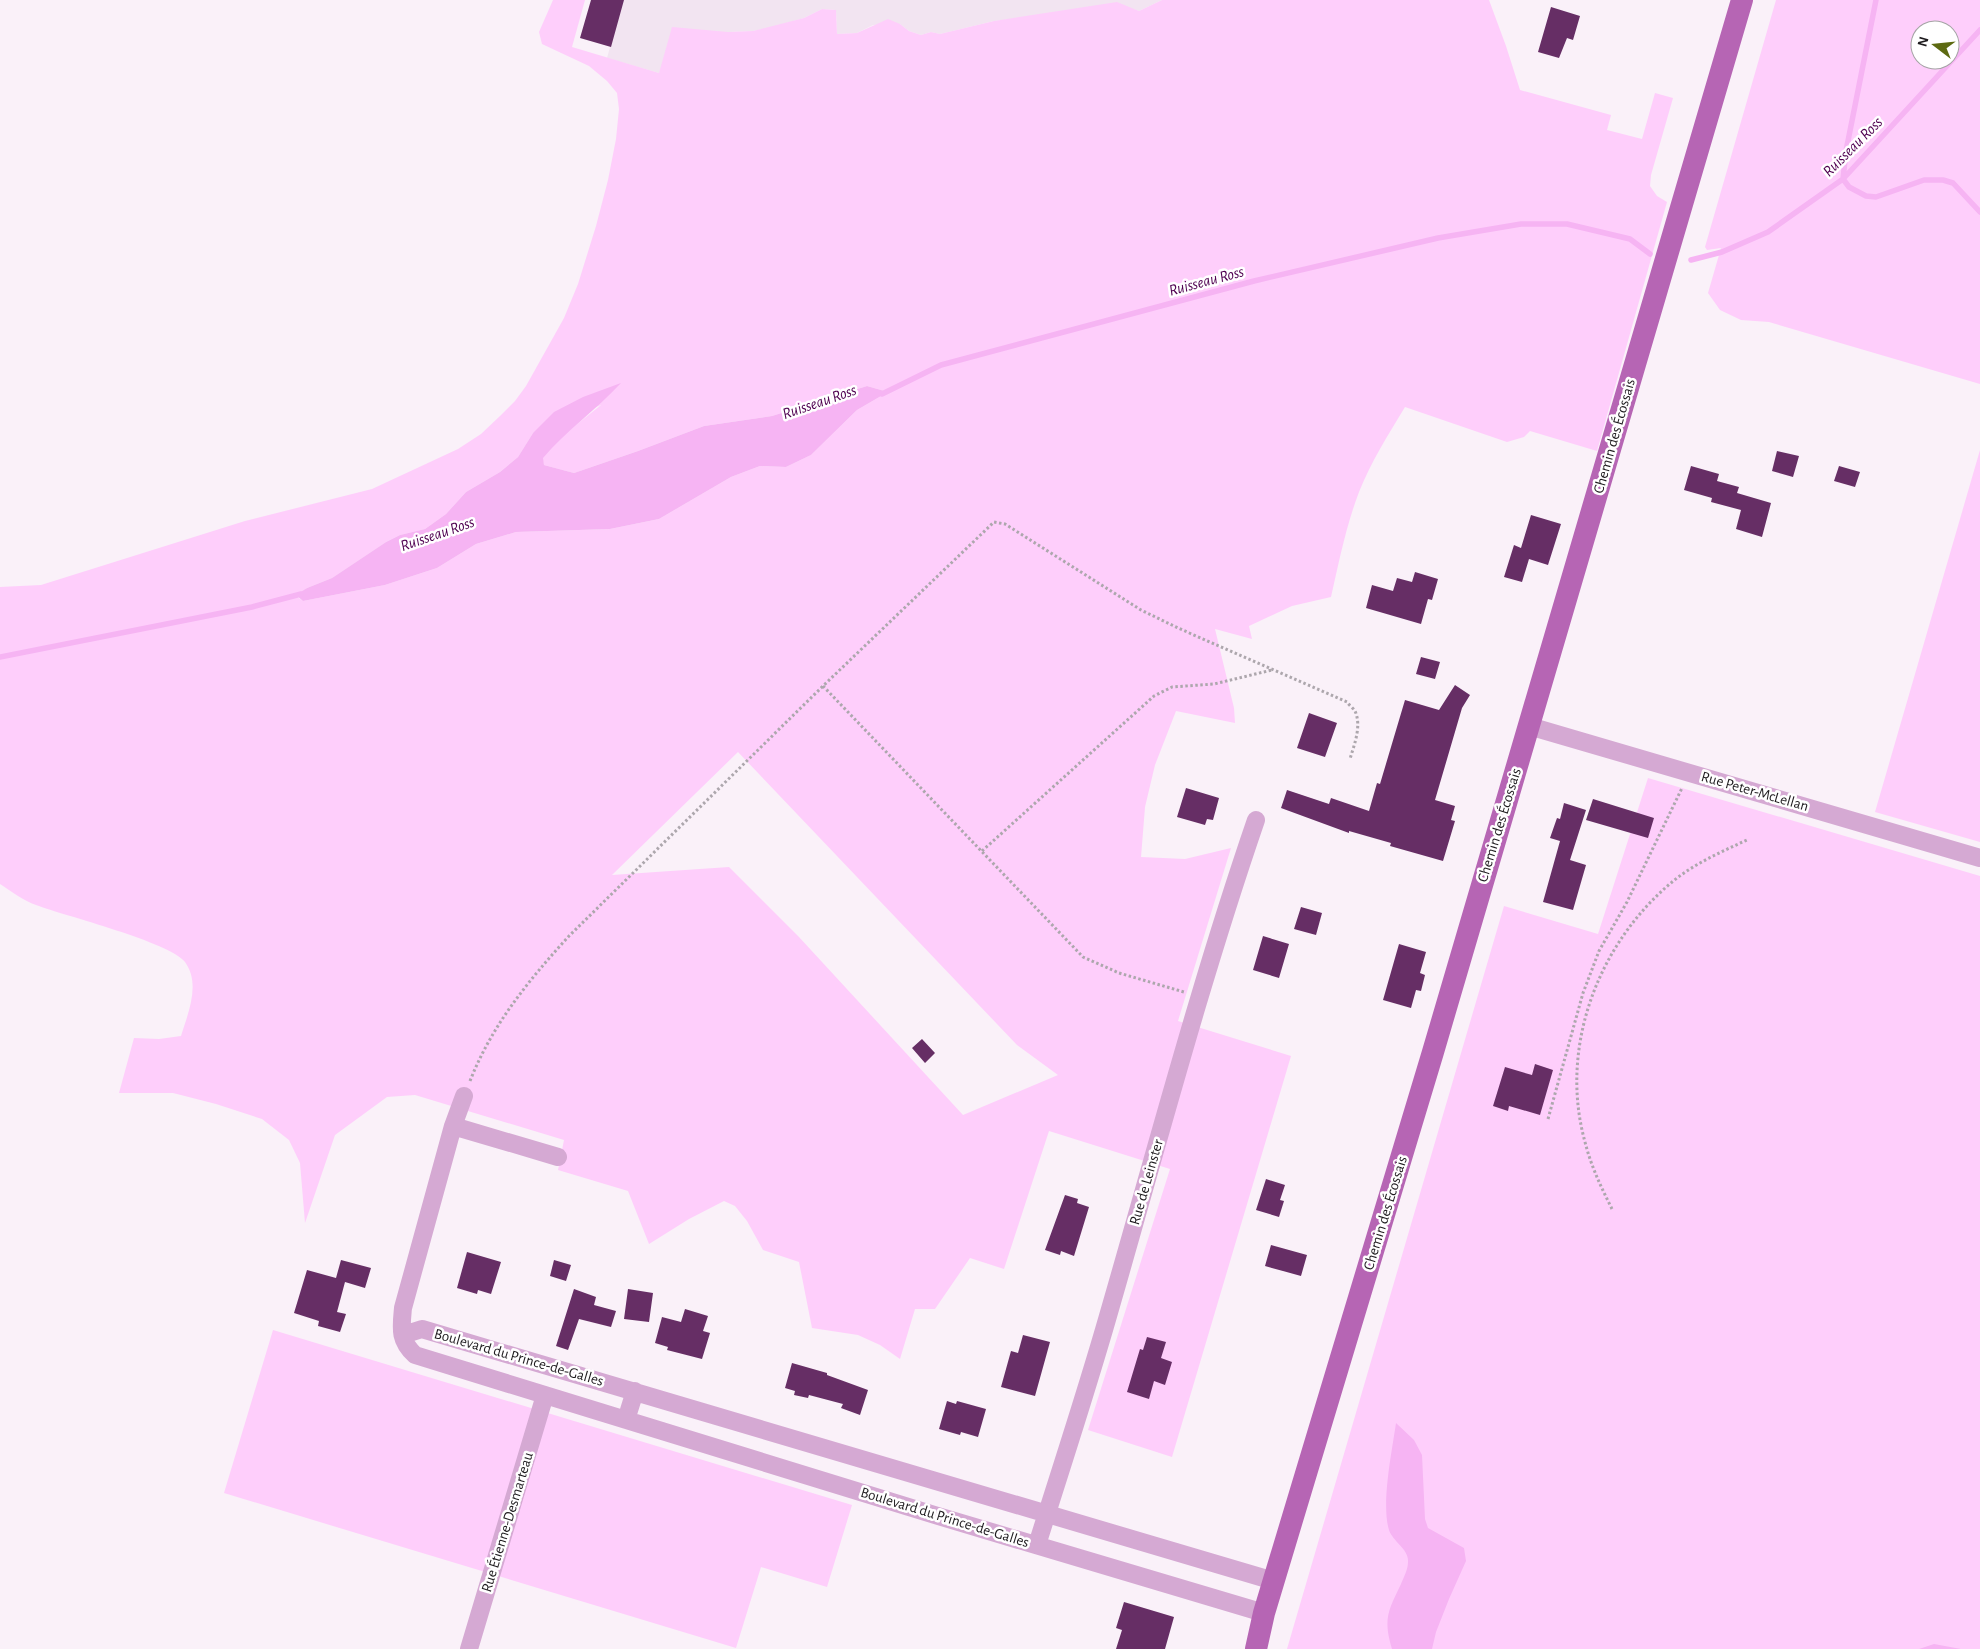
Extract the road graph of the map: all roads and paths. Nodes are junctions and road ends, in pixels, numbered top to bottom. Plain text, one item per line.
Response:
1 (1742, 0) edge
2 (1274, 670) junction
3 (823, 686) junction
4 (1529, 726) junction
5 (1350, 759) dead end
6 (1690, 772) junction
7 (1256, 820) dead end
8 (1747, 840) dead end
9 (982, 852) junction
10 (1980, 858) edge
11 (1199, 996) junction
12 (464, 1096) joint
13 (1548, 1119) dead end
14 (453, 1126) junction
15 (558, 1157) dead end
16 (1612, 1209) dead end
17 (403, 1335) junction
18 (635, 1392) junction
19 (544, 1395) junction
20 (626, 1420) junction
21 (1047, 1513) junction
22 (1037, 1545) junction
23 (1274, 1581) junction
24 (1264, 1613) junction
25 (469, 1649) edge
26 (1256, 1649) edge

1 - 4 main road, Chemin des Écossais
2 - 3 path
2 - 5 path
2 - 9 path
3 - 9 path
3 - 12 path
4 - 6 street, Rue Peter-McLellan
4 - 23 main road, Chemin des Écossais
6 - 10 street, Rue Peter-McLellan
6 - 13 path
7 - 11 street, Rue de Leinster
8 - 16 path
9 - 11 path
11 - 21 street, Rue de Leinster
12 - 14 street
14 - 15 street
14 - 17 street
17 - 18 street, Boulevard du Prince-de-Galles
17 - 19 street, Boulevard du Prince-de-Galles
18 - 20 street
18 - 21 street, Boulevard du Prince-de-Galles
19 - 20 street, Boulevard du Prince-de-Galles
19 - 25 street, Rue Étienne-Desmarteau
20 - 22 street, Boulevard du Prince-de-Galles
21 - 22 street, Rue de Leinster
21 - 23 street, Boulevard du Prince-de-Galles
22 - 24 street, Boulevard du Prince-de-Galles
23 - 24 main road, Chemin des Écossais
24 - 26 main road, Chemin des Écossais

